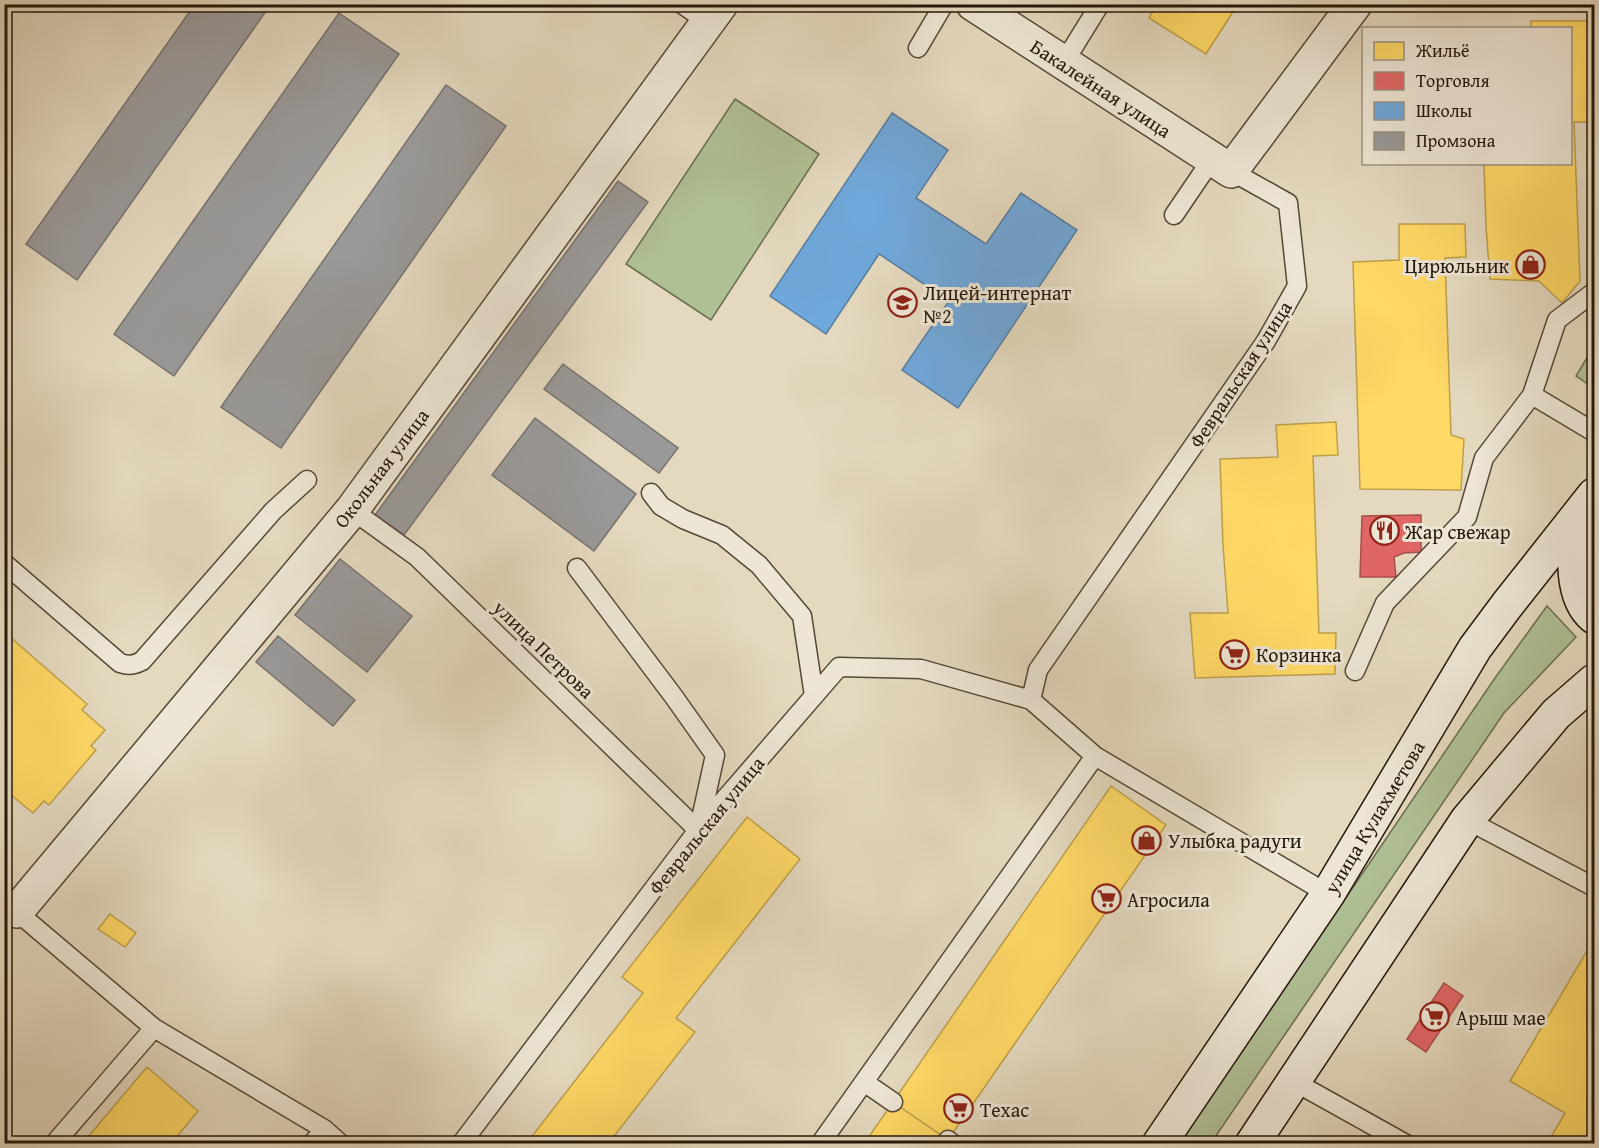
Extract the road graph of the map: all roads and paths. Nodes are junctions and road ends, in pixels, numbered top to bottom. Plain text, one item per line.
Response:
1 (944, 4) edge
2 (973, 4) edge
3 (1100, 4) edge
4 (1355, 4) edge
5 (704, 10) edge
6 (918, 48) dead end
7 (1064, 63) junction
8 (1221, 165) junction
9 (1174, 215) dead end
10 (1594, 292) edge
11 (1532, 395) junction
12 (1594, 432) edge
13 (306, 480) dead end
14 (651, 492) dead end
15 (1586, 506) edge
16 (352, 510) junction
17 (4, 563) edge
18 (577, 568) dead end
19 (1594, 617) edge
20 (1355, 671) dead end
21 (1594, 681) edge
22 (814, 696) junction
23 (1031, 700) junction
24 (1095, 756) junction
25 (1467, 820) junction
26 (698, 830) junction
27 (1594, 887) edge
28 (1328, 894) junction
29 (8, 912) edge
30 (154, 1028) junction
31 (1293, 1081) junction
32 (864, 1082) junction
33 (892, 1102) dead end
34 (324, 1130) junction
35 (54, 1143) edge
36 (312, 1143) edge
37 (340, 1143) edge
38 (461, 1143) edge
39 (820, 1143) edge
40 (1159, 1143) edge
41 (1252, 1143) edge
42 (1406, 1143) edge

1 - 6 lane
2 - 7 street, Бакалейная улица
3 - 7 lane
4 - 8 street
5 - 16 street, Окольная улица
7 - 8 street, Бакалейная улица
8 - 9 lane
8 - 23 lane, Февральская улица
10 - 11 lane
11 - 12 lane
11 - 20 lane
13 - 17 lane
14 - 22 lane
15 - 19 street
15 - 28 street, улица Кулахметова
16 - 26 lane, улица Петрова
16 - 29 street, Окольная улица
18 - 26 lane
21 - 25 street
22 - 23 lane, Февральская улица
22 - 26 lane, Февральская улица
23 - 24 lane, Февральская улица
24 - 28 lane, Февральская улица
24 - 32 lane
25 - 27 lane
25 - 31 street
26 - 38 lane, Февральская улица
28 - 40 street, улица Кулахметова
29 - 30 lane
30 - 34 lane
30 - 35 lane
31 - 41 street
31 - 42 lane
32 - 33 lane
32 - 39 lane
34 - 36 lane
34 - 37 lane

